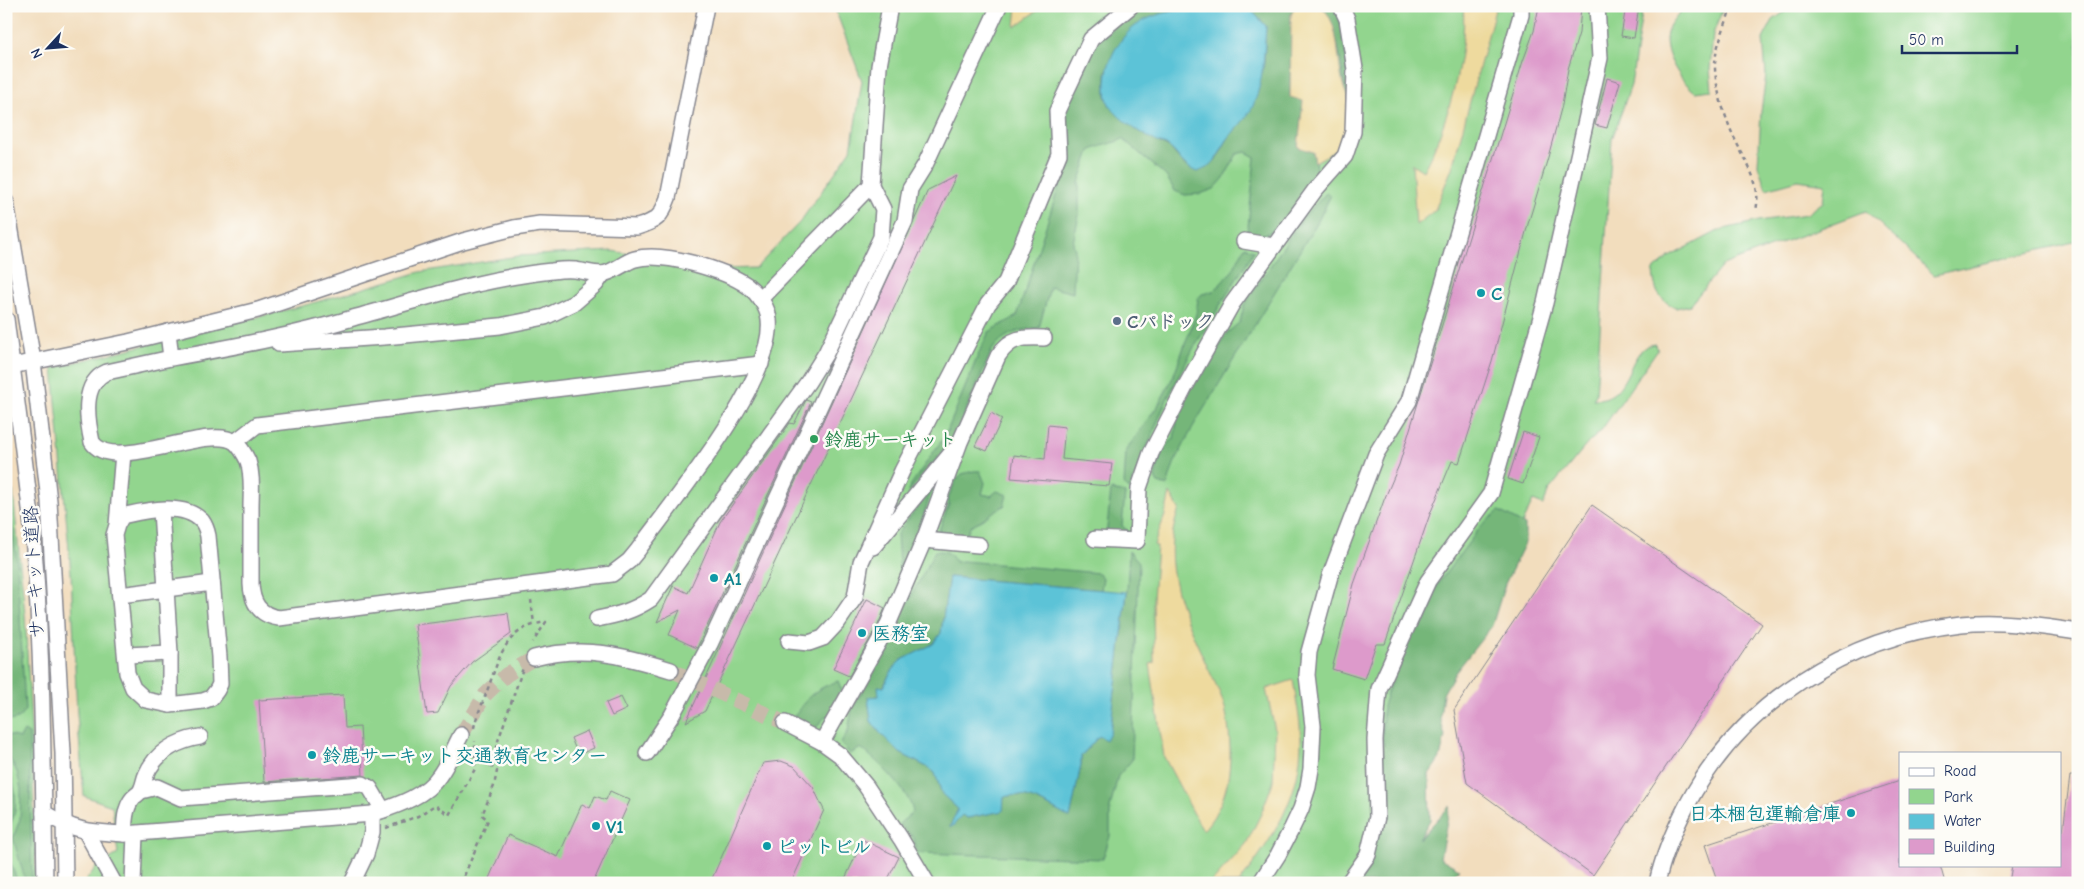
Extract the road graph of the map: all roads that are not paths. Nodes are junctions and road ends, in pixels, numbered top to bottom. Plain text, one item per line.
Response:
1 (706, 6) edge
2 (890, 6) edge
3 (999, 6) edge
4 (1131, 6) edge
5 (1342, 6) edge
6 (1521, 6) edge
7 (1598, 6) edge
8 (871, 185) junction
9 (6, 202) edge
10 (1244, 241) dead end
11 (1273, 246) junction
12 (603, 274) junction
13 (760, 299) junction
14 (6, 319) edge
15 (168, 332) junction
16 (1044, 338) dead end
17 (266, 341) junction
18 (171, 358) junction
19 (33, 361) junction
20 (761, 364) junction
21 (12, 366) junction
22 (235, 442) junction
23 (960, 442) junction
24 (123, 453) junction
25 (161, 510) junction
26 (117, 525) junction
27 (1095, 539) dead end
28 (924, 540) junction
29 (979, 545) dead end
30 (861, 562) junction
31 (212, 583) junction
32 (166, 589) junction
33 (120, 595) junction
34 (597, 619) dead end
35 (2078, 632) edge
36 (789, 641) dead end
37 (170, 653) junction
38 (126, 655) junction
39 (534, 658) tunnel mouth
40 (671, 670) tunnel mouth
41 (170, 704) junction
42 (785, 723) tunnel mouth
43 (461, 735) tunnel mouth
44 (200, 737) dead end
45 (822, 742) junction
46 (647, 753) dead end
47 (141, 791) junction
48 (378, 812) junction
49 (44, 813) junction
50 (66, 826) junction
51 (86, 832) junction
52 (130, 834) junction
53 (45, 883) edge
54 (65, 883) edge
55 (114, 883) edge
56 (133, 883) edge
57 (352, 883) edge
58 (927, 883) edge
59 (1260, 883) edge
60 (1348, 883) edge
61 (1657, 883) edge

1 - 15 street
2 - 8 street
3 - 46 street
4 - 30 street
5 - 11 street
6 - 59 street
7 - 60 street
8 - 13 street
8 - 34 street
9 - 19 street, サーキット道路
10 - 11 street
11 - 27 street
12 - 13 street
12 - 17 street
12 - 17 street
13 - 20 street
14 - 21 street, サーキット道路
15 - 18 street
15 - 19 street
16 - 23 street
17 - 18 street
18 - 24 street
19 - 21 street
19 - 50 street, サーキット道路
20 - 22 street
20 - 22 street
21 - 49 street, サーキット道路
22 - 24 street
23 - 28 street
23 - 30 street
24 - 26 street
25 - 26 street
25 - 31 street
25 - 32 street
26 - 33 street
28 - 29 street
28 - 45 street
30 - 36 street
31 - 32 street
31 - 41 street
32 - 33 street
32 - 37 street
33 - 38 street
35 - 61 street
37 - 38 street
37 - 41 street
38 - 41 street
39 - 40 street
42 - 45 street
43 - 48 street
44 - 47 street
45 - 58 street
47 - 48 street
47 - 52 street
48 - 52 street
48 - 57 street
49 - 50 street
49 - 53 street, サーキット道路
50 - 51 street
50 - 54 street, サーキット道路
51 - 52 street
51 - 55 street
52 - 56 street

